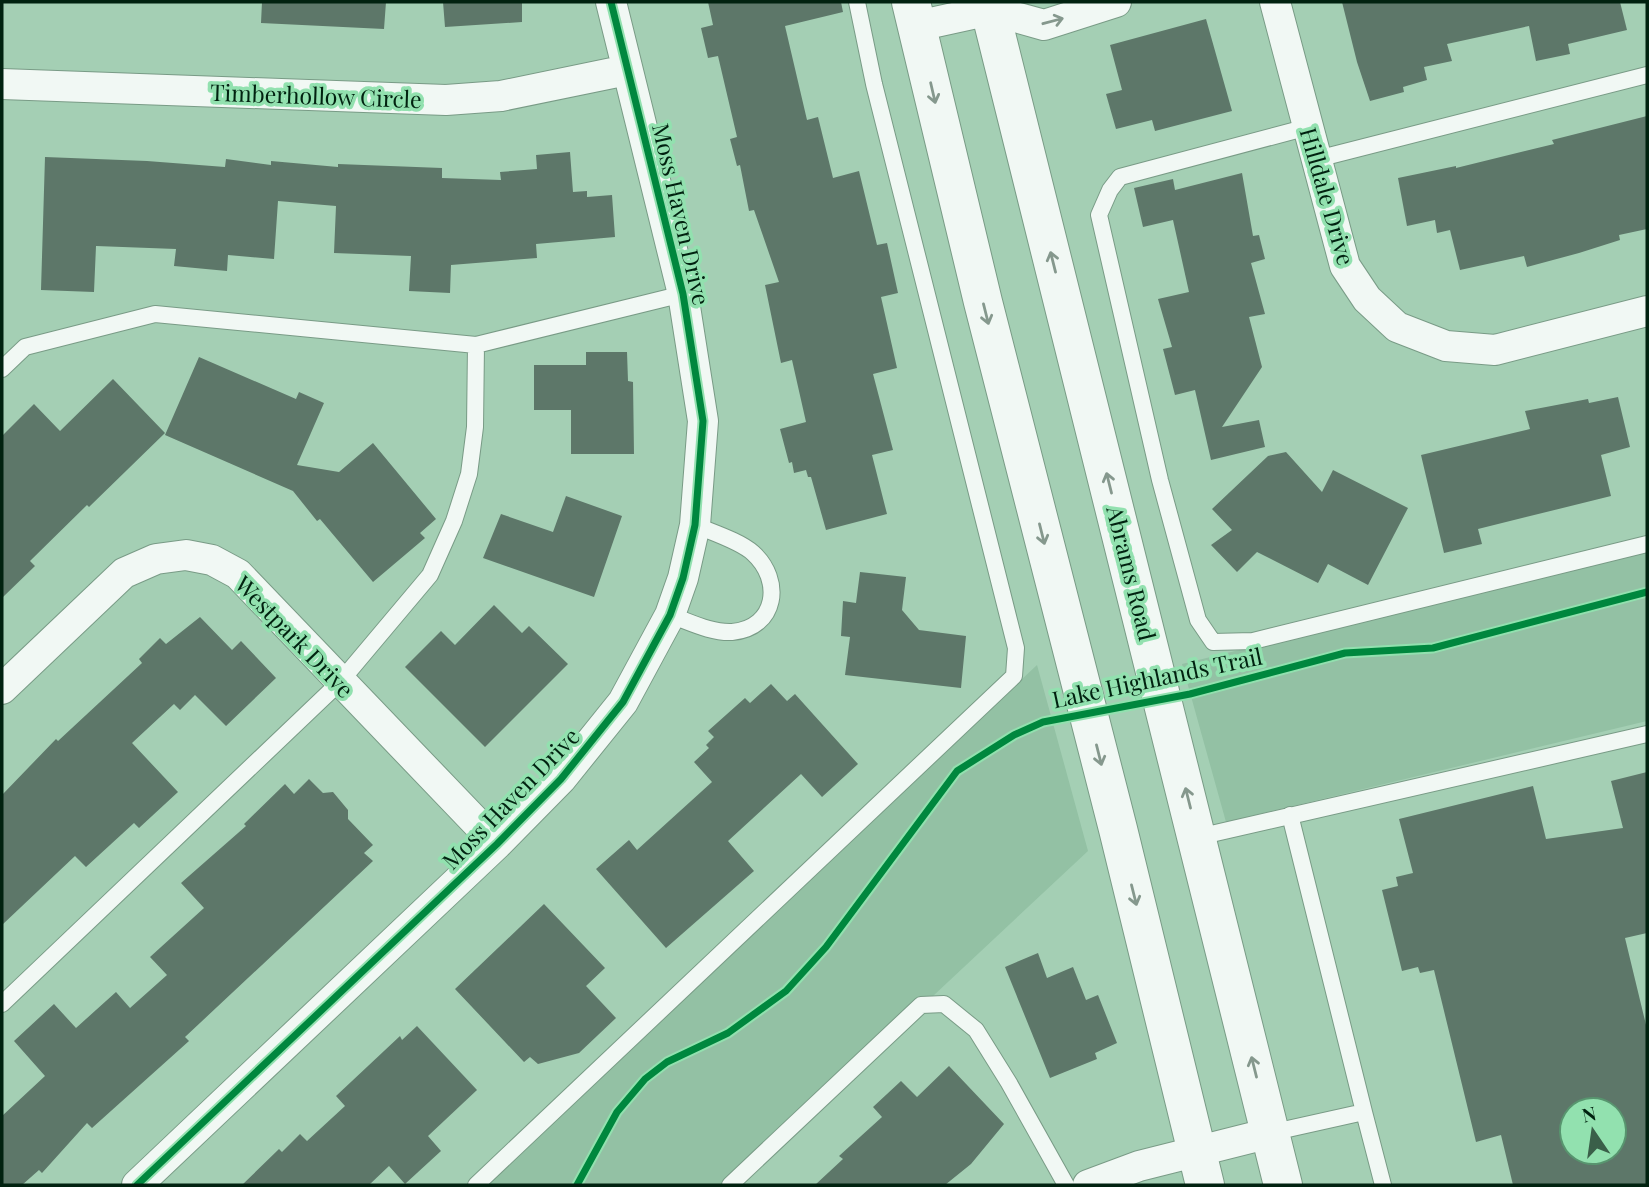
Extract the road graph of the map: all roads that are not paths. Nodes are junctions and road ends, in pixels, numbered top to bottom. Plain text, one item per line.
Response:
1 (611, 2) edge
2 (856, 2) edge
3 (1116, 2) edge
4 (1275, 2) edge
5 (993, 4) edge
6 (914, 14) edge
7 (627, 70) junction
8 (1647, 75) edge
9 (2, 84) edge
10 (1308, 127) junction
11 (1317, 159) junction
12 (683, 294) junction
13 (1647, 311) edge
14 (476, 345) junction
15 (2, 369) edge
16 (695, 525) junction
17 (1647, 544) edge
18 (670, 615) junction
19 (341, 682) junction
20 (2, 689) edge
21 (1647, 734) edge
22 (1290, 816) junction
23 (1198, 837) junction
24 (497, 844) junction
25 (2, 1004) edge
26 (1364, 1111) junction
27 (1270, 1133) junction
28 (1201, 1168) edge
29 (137, 1185) edge
30 (476, 1185) edge
31 (730, 1185) edge
32 (1066, 1185) edge
33 (1088, 1185) edge
34 (1283, 1185) edge
35 (1383, 1185) edge

1 - 7 street, Moss Haven Drive
2 - 30 lane
5 -> 3 street
4 - 10 street, Hilldale Drive
5 - 6 street
23 -> 5 main road, Abrams Road
6 -> 28 main road
7 - 9 street, Timberhollow Circle
7 - 12 street, Moss Haven Drive
8 - 11 lane
10 - 11 street, Hilldale Drive
10 - 17 lane
11 - 13 street, Hilldale Drive
12 - 14 lane
12 - 16 street, Moss Haven Drive
14 - 15 lane
14 - 19 lane
16 - 18 street, Moss Haven Drive
16 - 18 lane
18 - 24 street, Moss Haven Drive
19 - 20 street, Westpark Drive
19 - 24 street, Westpark Drive
19 - 25 lane
21 - 22 lane
22 - 23 lane
22 - 26 lane
27 -> 23 main road, Abrams Road
24 - 29 street, Moss Haven Drive
26 - 27 lane
26 - 35 lane
27 - 28 street
27 - 34 main road, Abrams Road
28 - 33 street
31 - 32 lane

